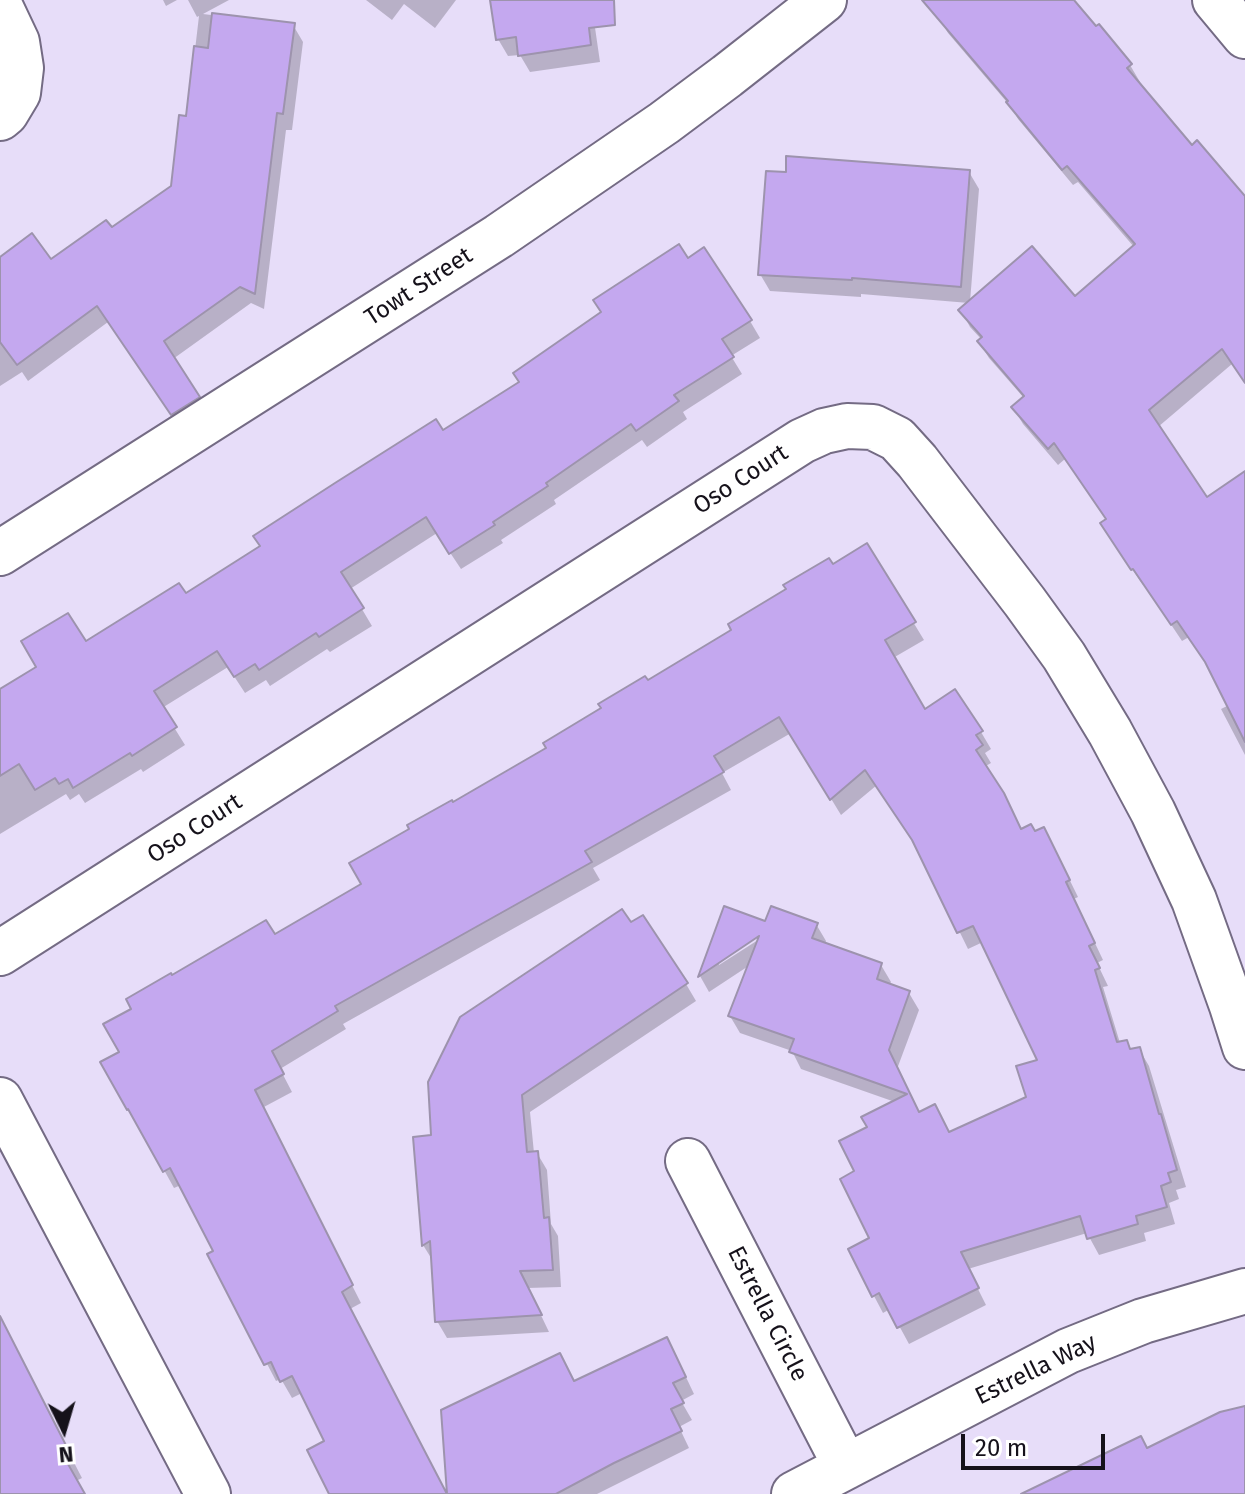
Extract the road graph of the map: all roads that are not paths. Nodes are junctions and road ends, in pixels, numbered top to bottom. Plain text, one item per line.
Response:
1 (824, 0) edge
2 (1215, 0) edge
3 (0, 6) edge
4 (1245, 36) edge
5 (9, 106) edge
6 (0, 553) edge
7 (0, 953) edge
8 (1245, 1047) edge
9 (0, 1100) edge
10 (688, 1161) dead end
11 (1245, 1291) edge
12 (846, 1467) junction
13 (208, 1494) edge
14 (794, 1494) edge

1 - 6 street, Towt Street
2 - 4 street
3 - 5 street
7 - 8 street, Oso Court
9 - 13 street
10 - 12 street, Estrella Circle
11 - 12 street, Estrella Way
12 - 14 street, Estrella Way

